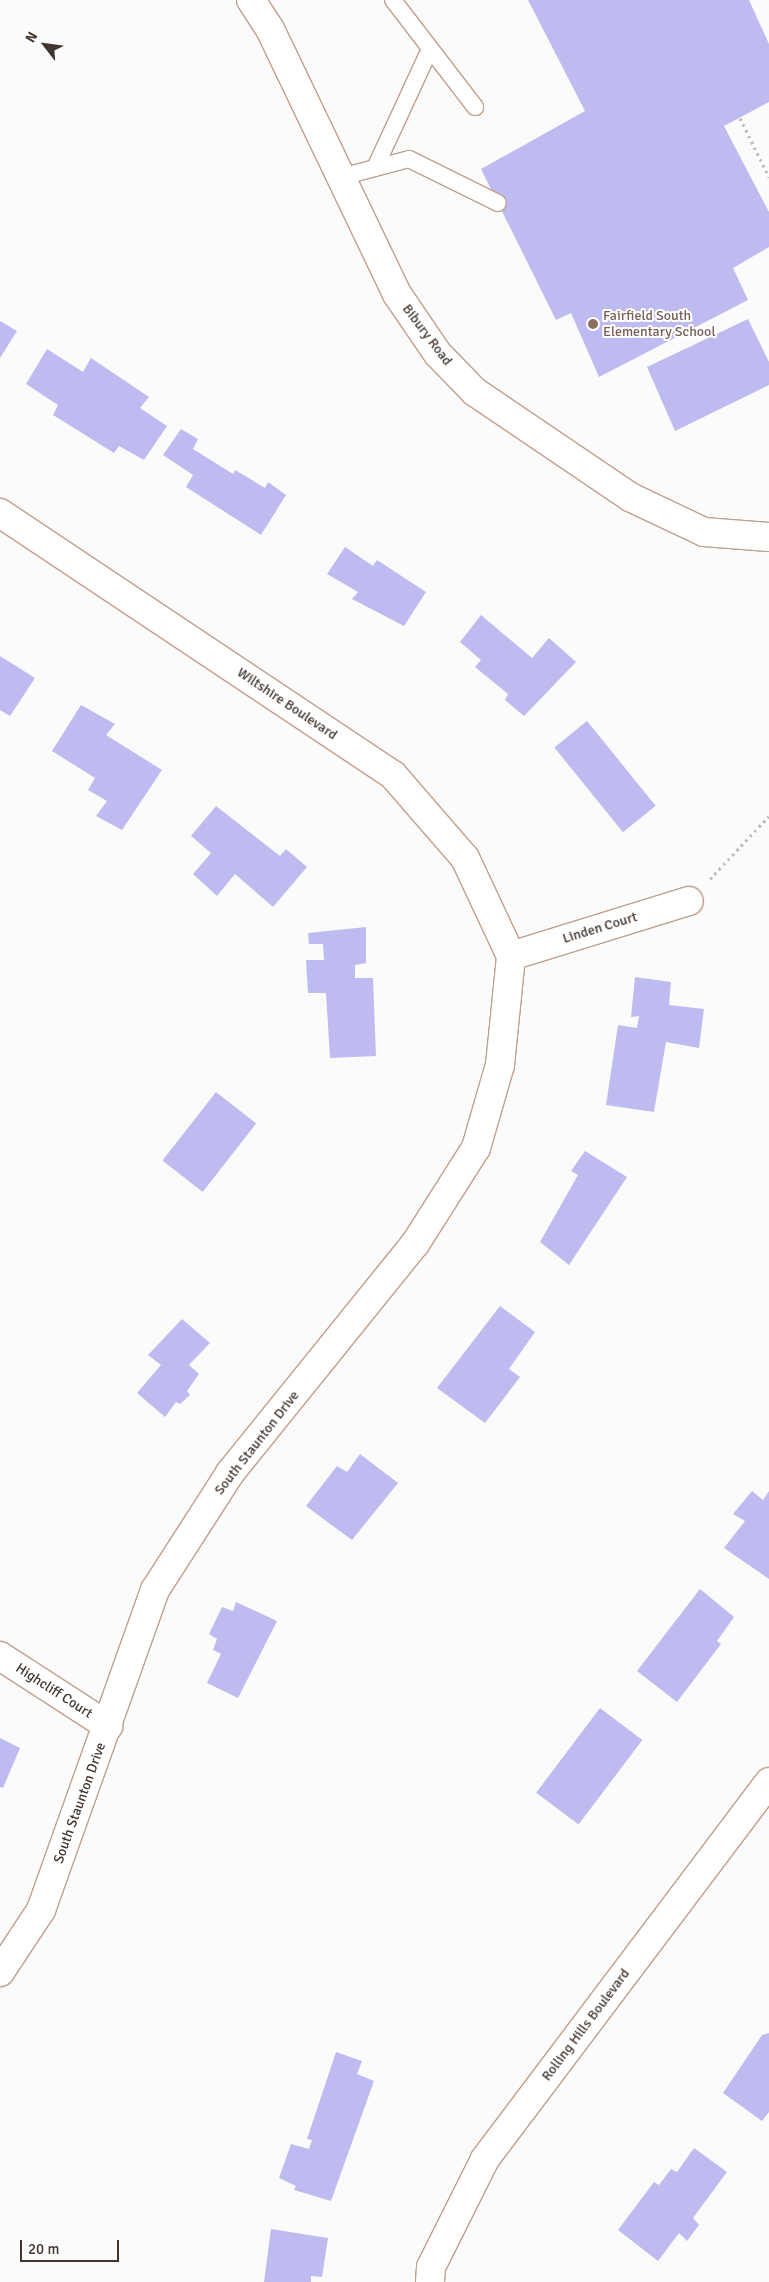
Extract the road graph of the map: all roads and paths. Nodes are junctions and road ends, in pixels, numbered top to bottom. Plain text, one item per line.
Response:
1 (251, 0) edge
2 (393, 0) edge
3 (430, 49) junction
4 (475, 107) dead end
5 (740, 118) dead end
6 (375, 168) junction
7 (769, 176) edge
8 (340, 177) junction
9 (498, 203) dead end
10 (0, 512) edge
11 (769, 537) edge
12 (769, 816) edge
13 (689, 901) joint
14 (511, 956) junction
15 (0, 1656) edge
16 (108, 1726) junction
17 (769, 1782) edge
18 (0, 1972) edge
19 (430, 2282) edge

1 - 8 street, Bibury Road
2 - 3 lane
3 - 4 lane
3 - 6 lane
5 - 7 path
6 - 8 lane
6 - 9 lane
8 - 11 street, Bibury Road
10 - 14 street, Wiltshire Boulevard
12 - 13 path
13 - 14 street, Linden Court
14 - 16 street, South Staunton Drive
15 - 16 street, Highcliff Court
16 - 18 street, South Staunton Drive
17 - 19 street, Rolling Hills Boulevard

